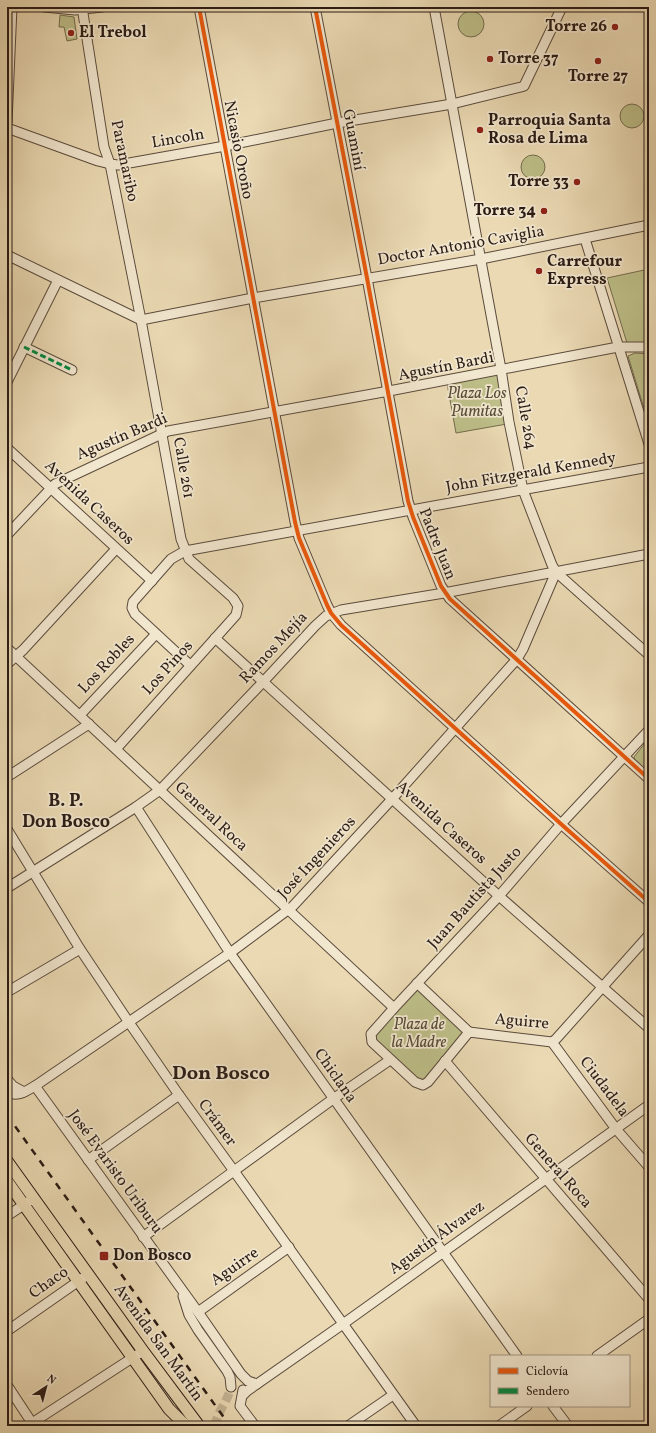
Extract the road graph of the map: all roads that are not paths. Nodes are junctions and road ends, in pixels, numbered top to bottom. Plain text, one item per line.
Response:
1 (12, 7) edge
2 (44, 7) edge
3 (102, 7) edge
4 (199, 7) edge
5 (315, 7) edge
6 (434, 7) edge
7 (562, 7) edge
8 (83, 9) edge
9 (452, 104) junction
10 (7, 122) edge
11 (337, 123) junction
12 (7, 128) edge
13 (225, 146) junction
14 (110, 164) junction
15 (649, 225) edge
16 (585, 239) junction
17 (7, 255) edge
18 (481, 259) junction
19 (367, 278) junction
20 (58, 280) junction
21 (253, 298) junction
22 (141, 320) junction
23 (618, 346) junction
24 (24, 347) junction
25 (649, 347) edge
26 (501, 369) junction
27 (72, 370) dead end
28 (7, 382) edge
29 (388, 391) junction
30 (274, 411) junction
31 (162, 433) junction
32 (649, 444) edge
33 (7, 448) edge
34 (649, 467) edge
35 (50, 488) junction
36 (523, 490) junction
37 (410, 510) junction
38 (297, 531) junction
39 (7, 535) edge
40 (116, 549) junction
41 (185, 551) junction
42 (649, 554) edge
43 (556, 572) junction
44 (152, 581) junction
45 (444, 593) junction
46 (331, 613) junction
47 (156, 634) junction
48 (215, 638) junction
49 (7, 648) edge
50 (649, 655) edge
51 (17, 656) junction
52 (517, 659) junction
53 (7, 664) edge
54 (190, 665) junction
55 (263, 682) junction
56 (80, 715) junction
57 (89, 724) junction
58 (455, 728) junction
59 (649, 730) edge
60 (116, 749) junction
61 (624, 757) junction
62 (7, 777) edge
63 (649, 779) edge
64 (160, 790) junction
65 (393, 798) junction
66 (136, 807) junction
67 (561, 824) junction
68 (7, 829) edge
69 (33, 872) junction
70 (7, 888) edge
71 (499, 896) junction
72 (649, 902) edge
73 (289, 911) junction
74 (649, 935) edge
75 (80, 948) junction
76 (230, 953) junction
77 (417, 983) junction
78 (603, 987) junction
79 (7, 992) edge
80 (394, 1008) junction
81 (128, 1021) junction
82 (649, 1028) edge
83 (469, 1032) junction
84 (552, 1042) junction
85 (390, 1060) junction
86 (444, 1061) junction
87 (7, 1079) edge
88 (35, 1086) junction
89 (7, 1092) edge
90 (24, 1092) junction
91 (179, 1095) junction
92 (333, 1099) junction
93 (649, 1105) edge
94 (616, 1129) junction
95 (7, 1160) edge
96 (88, 1160) junction
97 (649, 1167) edge
98 (234, 1171) junction
99 (12, 1172) edge
100 (545, 1179) junction
101 (7, 1181) edge
102 (34, 1198) junction
103 (24, 1205) junction
104 (7, 1216) edge
105 (144, 1237) junction
106 (289, 1247) junction
107 (444, 1252) junction
108 (89, 1274) junction
109 (79, 1281) junction
110 (179, 1287) junction
111 (649, 1299) edge
112 (198, 1312) junction
113 (649, 1319) edge
114 (343, 1324) junction
115 (7, 1331) edge
116 (143, 1351) junction
117 (516, 1355) edge
118 (598, 1355) edge
119 (133, 1358) junction
120 (241, 1374) junction
121 (257, 1384) junction
122 (7, 1385) edge
123 (231, 1387) tunnel mouth
124 (243, 1395) junction
125 (394, 1395) junction
126 (527, 1407) edge
127 (554, 1407) edge
128 (33, 1424) edge
129 (186, 1426) edge
130 (199, 1426) edge
131 (255, 1426) edge
132 (348, 1426) edge
133 (416, 1426) edge
134 (499, 1426) edge
135 (568, 1426) edge

1 - 10 street
2 - 8 street
3 - 8 street
4 - 13 street, Nicasio Oroño
5 - 11 street, Guaminí
6 - 9 street, Calle 264
7 - 9 street, Lincoln
8 - 14 street, Paramaribo
9 - 11 street, Lincoln
9 - 18 street, Calle 264
11 - 13 street, Lincoln
11 - 19 street, Guaminí
12 - 14 street, Lincoln
13 - 14 street, Lincoln
13 - 21 street, Nicasio Oroño
14 - 22 street, Paramaribo
15 - 16 street, Doctor Antonio Caviglia
16 - 18 street, Doctor Antonio Caviglia
16 - 23 street
17 - 20 street
18 - 19 street, Doctor Antonio Caviglia
18 - 26 street, Calle 264
19 - 21 street, Doctor Antonio Caviglia
19 - 29 street, Padre Juan
20 - 22 street
20 - 24 street
21 - 22 street, Doctor Antonio Caviglia
21 - 30 street, Nicasio Oroño
22 - 31 street, Calle 261
23 - 25 street, Agustín Bardi
23 - 26 street, Agustín Bardi
23 - 32 street
24 - 27 street
24 - 28 street
26 - 29 street, Agustín Bardi
26 - 36 street, Calle 264
29 - 30 street, Agustín Bardi
29 - 37 street, Padre Juan
30 - 31 street, Agustín Bardi
30 - 38 street, Nicasio Oroño
31 - 35 street, Agustín Bardi
31 - 41 street, Calle 261
33 - 35 street, Avenida Caseros
34 - 36 street, John Fitzgerald Kennedy
35 - 39 street, Agustín Bardi
35 - 40 street, Avenida Caseros
36 - 37 street, John Fitzgerald Kennedy
36 - 43 street, Calle 264
37 - 38 street, John Fitzgerald Kennedy
37 - 45 street, Padre Juan
38 - 41 street, John Fitzgerald Kennedy
38 - 46 street, Nicasio Oroño
40 - 44 street, Avenida Caseros
40 - 51 street
41 - 44 street, John Fitzgerald Kennedy
41 - 48 street, Los Pinos
42 - 43 street, Ramos Mejía
43 - 45 street, Ramos Mejía
43 - 50 street, Calle 264
43 - 52 street, José Ingenieros
44 - 47 street, John Fitzgerald Kennedy
45 - 46 street, Ramos Mejía
45 - 52 street, Padre Juan
46 - 55 street, Ramos Mejía
46 - 58 street, Nicasio Oroño
47 - 54 street
47 - 56 street, Los Robles
48 - 54 street, Los Pinos
48 - 55 street, Avenida Caseros
49 - 51 street, General Roca
51 - 53 street
51 - 56 street, General Roca
52 - 58 street, José Ingenieros
52 - 61 street, Padre Juan
54 - 60 street, Los Pinos
55 - 64 street, Ramos Mejía
55 - 65 street, Avenida Caseros
56 - 57 street, General Roca
57 - 60 street, General Roca
57 - 62 street
58 - 65 street, José Ingenieros
58 - 67 street, Nicasio Oroño
59 - 61 street, Juan Bautista Justo
60 - 64 street, General Roca
61 - 63 street, Padre Juan
61 - 67 street, Juan Bautista Justo
64 - 66 street, Ramos Mejía
64 - 73 street, General Roca
65 - 71 street, Avenida Caseros
65 - 73 street, José Ingenieros
66 - 69 street, Ramos Mejía
66 - 76 street, Chiclana
67 - 71 street, Juan Bautista Justo
67 - 72 street, Nicasio Oroño
68 - 69 street, Crámer
69 - 70 street, Ramos Mejía
69 - 75 street, Crámer
71 - 77 street, Juan Bautista Justo
71 - 78 street, Avenida Caseros
73 - 76 street, José Ingenieros
73 - 80 street, General Roca
74 - 78 street, Aguirre
75 - 79 street
75 - 81 street, Crámer
76 - 81 street, José Ingenieros
76 - 92 street, Chiclana
77 - 80 street, Juan Bautista Justo
77 - 83 street
78 - 82 street, Avenida Caseros
78 - 84 street, Aguirre
80 - 85 street, Juan Bautista Justo
81 - 88 street, José Ingenieros
81 - 91 street, Crámer
83 - 84 street, Aguirre
83 - 86 street
84 - 94 street, Ciudadela
85 - 86 street
85 - 92 street
86 - 100 street, General Roca
87 - 90 street
88 - 90 street, José Ingenieros
88 - 96 street, José Evaristo Uriburu
89 - 90 street
91 - 96 street
91 - 98 street, Crámer
92 - 98 street
92 - 107 street, Chiclana
93 - 94 street, Agustín Álvarez
94 - 97 street, Ciudadela
94 - 100 street, Agustín Álvarez
95 - 99 main road, Avenida San Martín
96 - 105 street, José Evaristo Uriburu
98 - 105 street
98 - 106 street, Crámer
99 - 102 main road, Avenida San Martín
100 - 107 street, Agustín Álvarez
100 - 111 street, General Roca
101 - 103 main road, Avenida San Martín
102 - 103 street
102 - 108 main road, Avenida San Martín
103 - 104 street
103 - 109 main road, Avenida San Martín
105 - 110 street, José Evaristo Uriburu
106 - 112 street, Aguirre
106 - 114 street, Crámer
107 - 114 street, Agustín Álvarez
107 - 117 street, Chiclana
108 - 109 street, Chaco
108 - 116 main road, Avenida San Martín
109 - 115 street, Chaco
109 - 119 main road, Avenida San Martín
110 - 112 street, José Evaristo Uriburu
110 - 123 street
112 - 120 street, José Evaristo Uriburu
113 - 118 street
114 - 121 street, Agustín Álvarez
114 - 125 street, Crámer
116 - 119 street
116 - 130 main road, Avenida San Martín
119 - 128 street
119 - 129 main road, Avenida San Martín
120 - 121 street, José Evaristo Uriburu
120 - 124 street, José Evaristo Uriburu
121 - 124 street, Agustín Álvarez
122 - 128 street
124 - 131 street, José Evaristo Uriburu
125 - 132 street
125 - 133 street, Crámer
126 - 134 street
127 - 135 street

